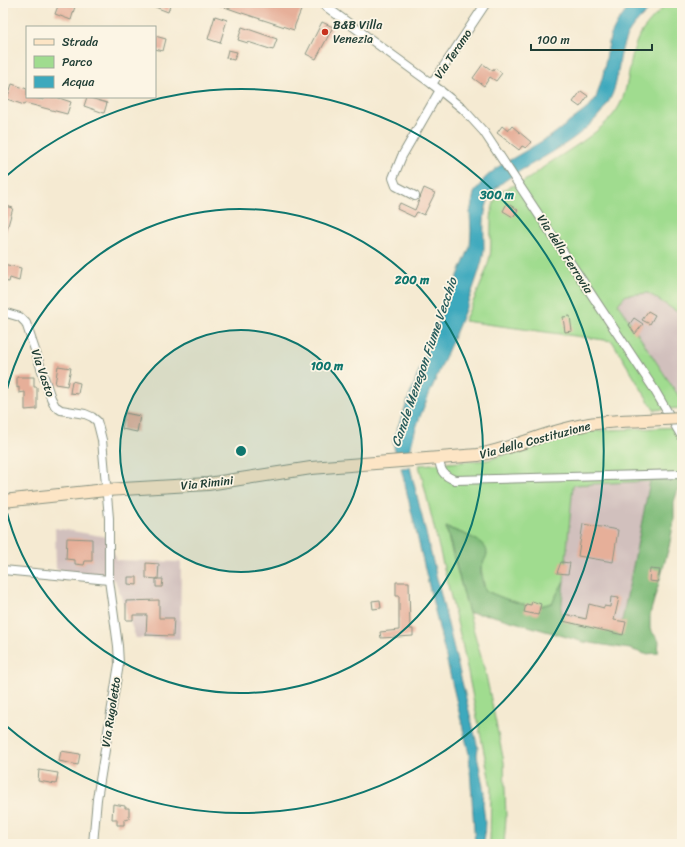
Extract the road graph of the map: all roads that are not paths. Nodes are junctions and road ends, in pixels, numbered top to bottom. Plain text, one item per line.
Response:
1 (321, 3) edge
2 (486, 3) edge
3 (432, 84) junction
4 (440, 90) junction
5 (415, 196) dead end
6 (3, 312) edge
7 (682, 418) edge
8 (682, 437) edge
9 (440, 458) junction
10 (415, 460) joint
11 (682, 474) edge
12 (106, 490) junction
13 (3, 501) edge
14 (3, 570) edge
15 (109, 580) junction
16 (93, 844) edge

1 - 3 street, Via della Ferrovia
2 - 3 street, Via Teramo
3 - 4 street, Via della Ferrovia
4 - 5 street
4 - 8 street, Via della Ferrovia
6 - 12 street, Via Vasto
7 - 9 main road, Via della Costituzione, bridge
9 - 10 main road, Via della Costituzione
9 - 11 street
10 - 12 main road, Via Rimini
12 - 13 main road, Via Rimini
12 - 15 street, Via Rugoletto
14 - 15 street
15 - 16 street, Via Rugoletto

